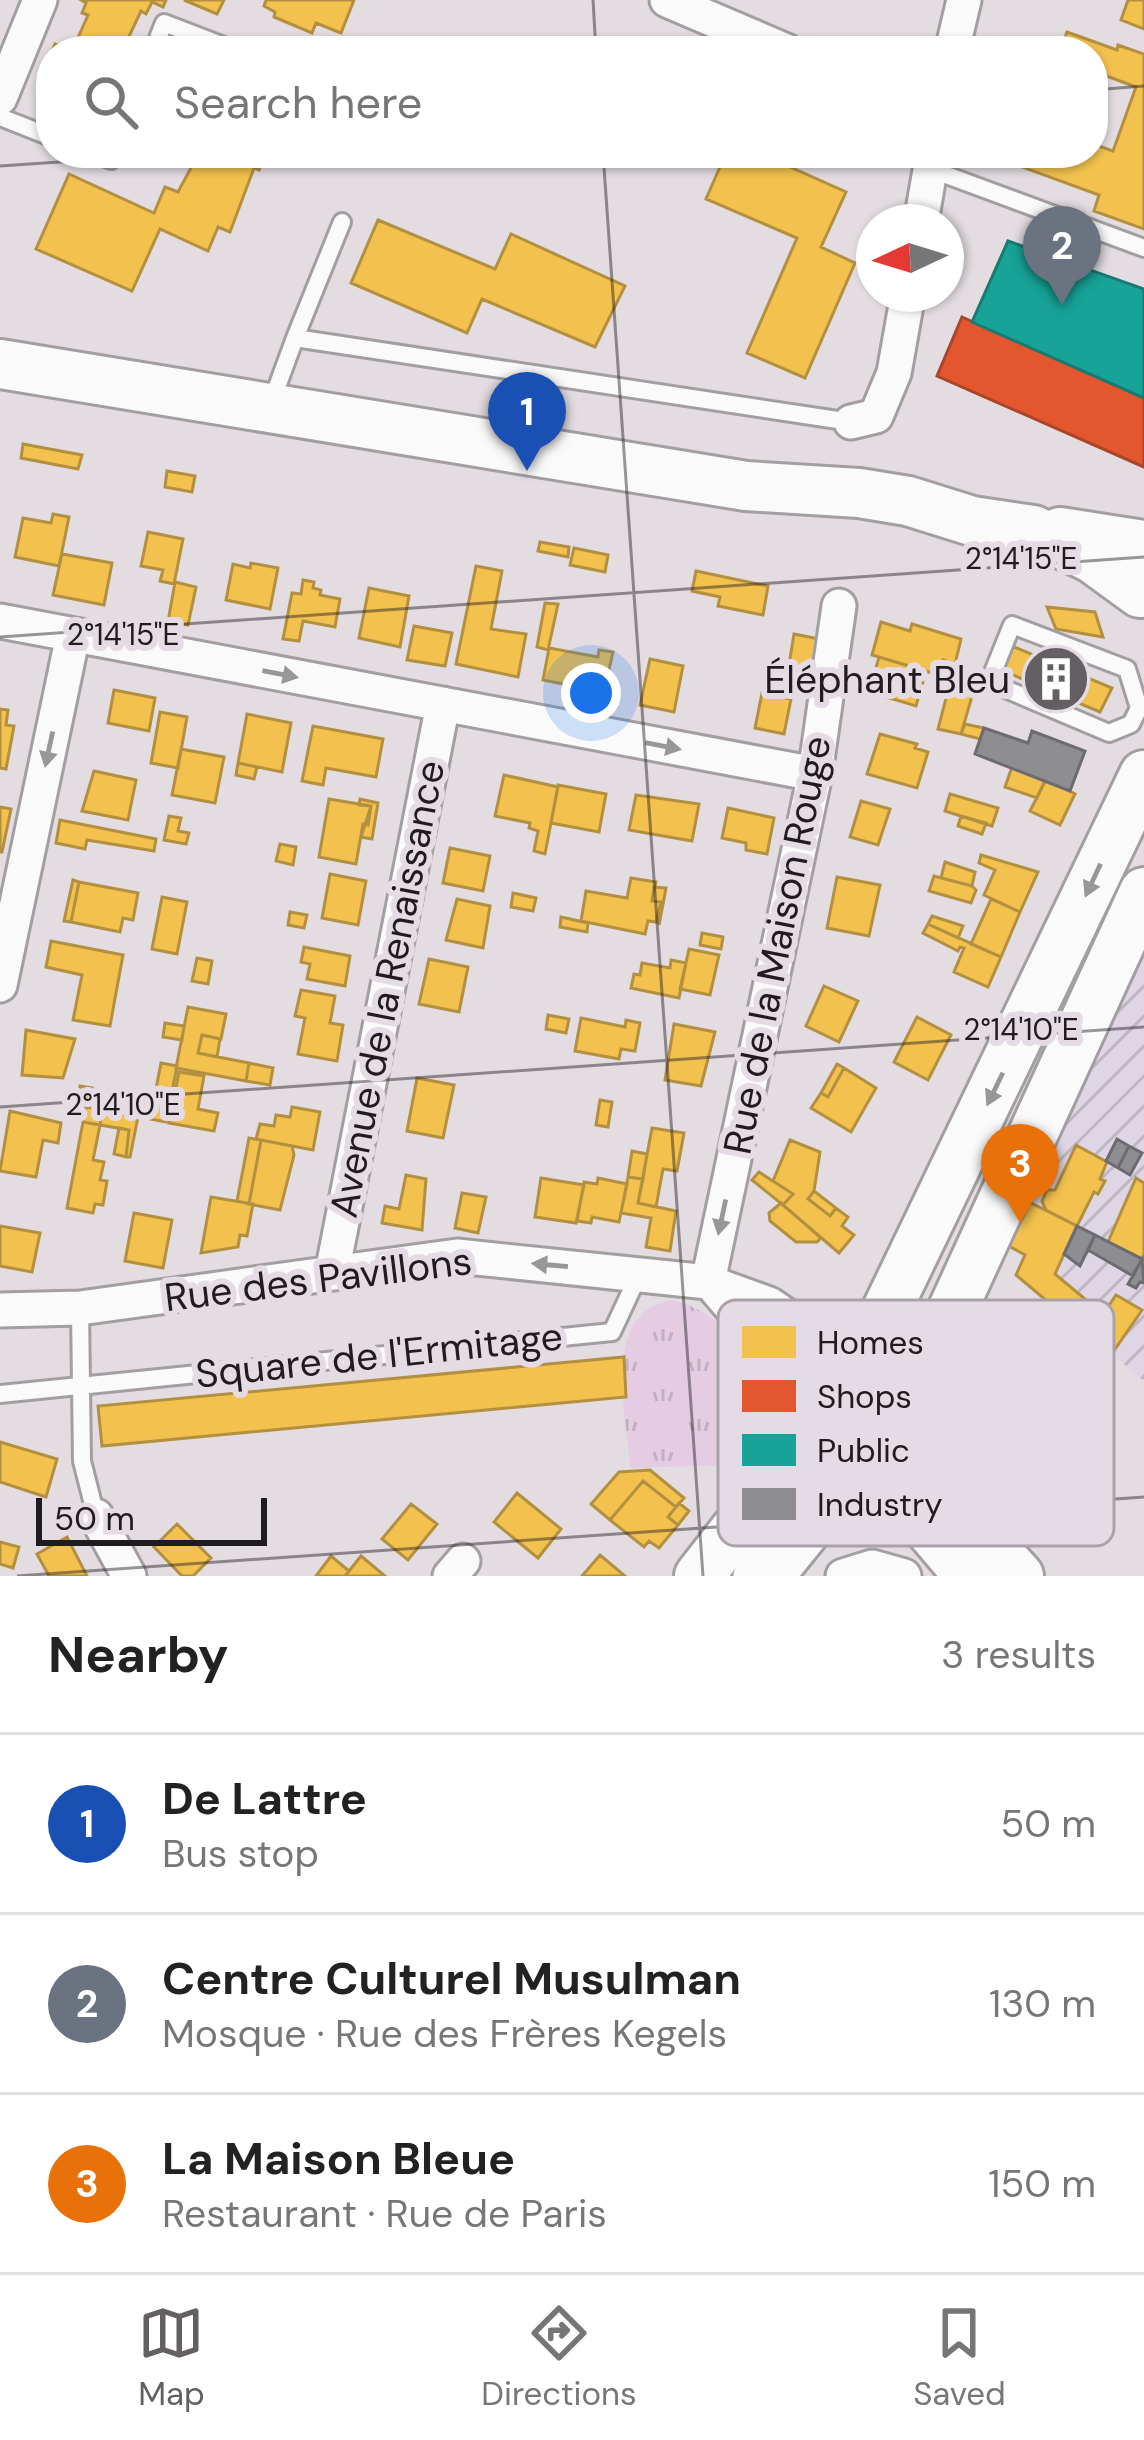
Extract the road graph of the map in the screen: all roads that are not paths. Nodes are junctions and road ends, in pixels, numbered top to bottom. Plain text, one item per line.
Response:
1 (40, 0) edge
2 (667, 0) edge
3 (964, 0) edge
4 (159, 36) edge
5 (199, 36) edge
6 (751, 36) edge
7 (956, 36) edge
8 (0, 98) edge
9 (0, 117) edge
10 (36, 130) edge
11 (930, 168) edge
12 (948, 168) edge
13 (924, 204) edge
14 (342, 222) dead end
15 (1144, 248) edge
16 (905, 312) edge
17 (295, 338) junction
18 (0, 364) edge
19 (269, 408) junction
20 (851, 422) joint
21 (1033, 530) junction
22 (1144, 545) edge
23 (1143, 596) edge
24 (839, 606) dead end
25 (0, 621) edge
26 (73, 635) junction
27 (442, 704) junction
28 (1137, 729) edge
29 (815, 774) junction
30 (1144, 775) edge
31 (1142, 902) edge
32 (0, 986) edge
33 (963, 1155) junction
34 (640, 1273) junction
35 (332, 1274) junction
36 (708, 1282) junction
37 (727, 1300) edge
38 (758, 1300) edge
39 (892, 1300) edge
40 (921, 1300) edge
41 (958, 1300) edge
42 (80, 1308) junction
43 (0, 1310) edge
44 (80, 1384) junction
45 (0, 1394) edge
46 (96, 1516) joint
47 (729, 1546) edge
48 (764, 1546) edge
49 (787, 1546) edge
50 (947, 1546) edge
51 (989, 1546) edge
52 (129, 1576) edge
53 (699, 1576) edge
54 (750, 1576) edge
55 (770, 1576) edge
56 (843, 1576) edge
57 (904, 1576) edge
58 (969, 1576) edge
59 (1019, 1576) edge

1 - 8 street
2 - 6 street
3 - 7 street
4 - 5 lane
9 - 10 lane
11 - 13 street
12 - 15 lane
14 - 17 lane
16 - 20 street
17 - 19 lane
17 - 20 lane
18 - 19 street
19 - 21 street
21 - 22 street
21 - 23 street
24 - 29 street, Rue de la Maison Rouge
25 - 26 street
26 -> 27 street
26 -> 32 street
27 -> 29 street
27 - 35 street, Avenue de la Renaissance
28 - 28 lane
29 -> 36 street, Rue de la Maison Rouge
30 -> 33 street
31 - 41 street
33 - 39 street
33 - 40 street
34 -> 35 street, Rue des Pavillons
34 - 36 street, Rue des Pavillons
34 - 44 lane, Square de l'Ermitage
35 - 42 street, Rue des Pavillons
36 - 37 street
36 - 38 street, Rue des Pavillons
42 - 43 street, Rue des Pavillons
42 - 44 lane
44 - 45 lane
44 - 46 lane
46 - 52 street
47 - 53 street
48 - 54 street
49 - 55 street
50 - 58 street
51 - 59 street
56 - 57 street

